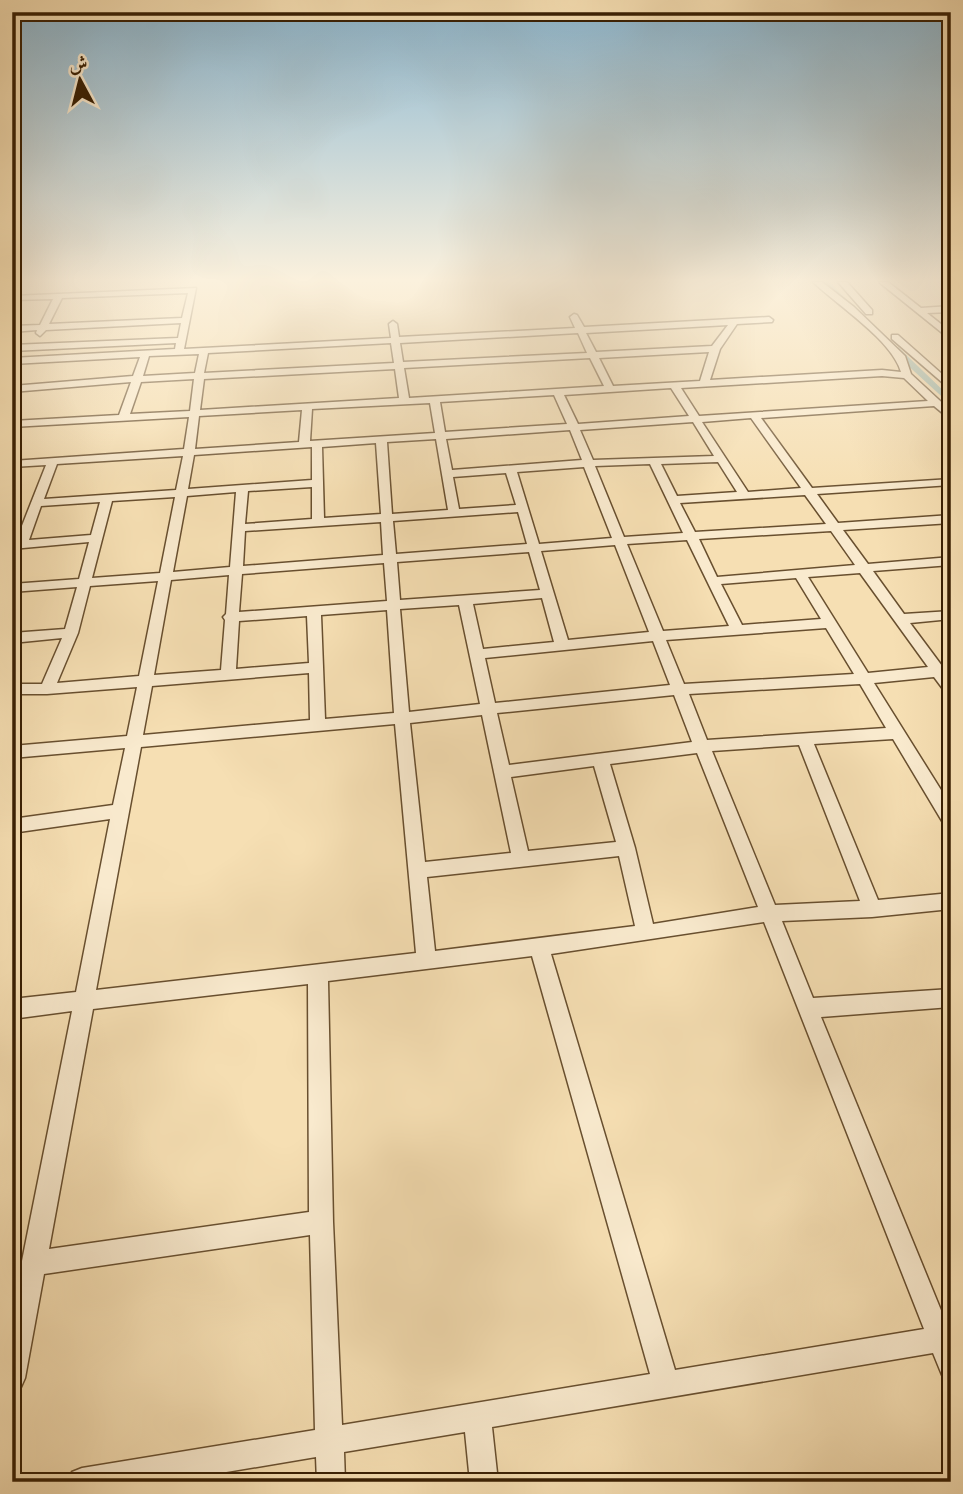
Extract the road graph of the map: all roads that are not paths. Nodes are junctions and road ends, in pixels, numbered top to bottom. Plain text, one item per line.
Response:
1 (30, 352) edge
2 (167, 352) edge
3 (204, 352) edge
4 (397, 352) edge
5 (489, 352) edge
6 (591, 352) edge
7 (668, 352) edge
8 (714, 352) edge
9 (895, 352) edge
10 (912, 352) edge
11 (146, 353) junction
12 (593, 356) junction
13 (12, 361) edge
14 (491, 362) junction
15 (399, 367) junction
16 (907, 375) junction
17 (18, 377) edge
18 (197, 378) junction
19 (137, 380) junction
20 (704, 383) junction
21 (674, 385) junction
22 (609, 387) junction
23 (951, 387) edge
24 (557, 391) junction
25 (434, 398) junction
26 (404, 400) junction
27 (937, 403) junction
28 (307, 406) junction
29 (196, 414) junction
30 (753, 414) junction
31 (695, 417) junction
32 (951, 417) edge
33 (123, 418) junction
34 (12, 424) edge
35 (574, 427) junction
36 (441, 437) junction
37 (381, 440) junction
38 (311, 445) junction
39 (189, 453) junction
40 (722, 459) junction
41 (53, 461) junction
42 (654, 462) junction
43 (589, 463) junction
44 (12, 464) edge
45 (511, 469) junction
46 (447, 474) junction
47 (316, 483) junction
48 (949, 485) edge
49 (242, 489) junction
50 (809, 490) junction
51 (181, 491) junction
52 (744, 495) junction
53 (107, 499) junction
54 (673, 500) junction
55 (38, 503) junction
56 (522, 508) junction
57 (454, 513) junction
58 (388, 518) junction
59 (951, 519) edge
60 (318, 523) junction
61 (837, 527) junction
62 (239, 528) junction
63 (98, 538) junction
64 (692, 538) junction
65 (620, 541) junction
66 (17, 545) edge
67 (535, 549) junction
68 (392, 560) junction
69 (951, 561) edge
70 (864, 566) junction
71 (236, 572) junction
72 (799, 572) junction
73 (165, 575) junction
74 (714, 580) junction
75 (84, 582) junction
76 (12, 588) edge
77 (547, 594) junction
78 (465, 598) junction
79 (395, 604) junction
80 (314, 611) junction
81 (951, 615) edge
82 (230, 617) junction
83 (902, 619) junction
84 (829, 623) junction
85 (738, 631) junction
86 (71, 633) junction
87 (658, 636) junction
88 (12, 638) edge
89 (563, 647) junction
90 (478, 654) junction
91 (317, 667) junction
92 (945, 670) edge
93 (228, 674) junction
94 (863, 679) junction
95 (145, 681) junction
96 (12, 689) edge
97 (951, 689) edge
98 (47, 690) junction
99 (680, 690) junction
100 (490, 710) junction
101 (402, 718) junction
102 (317, 726) junction
103 (897, 733) junction
104 (133, 741) junction
105 (805, 741) junction
106 (703, 746) junction
107 (12, 752) edge
108 (600, 759) junction
109 (502, 772) junction
110 (928, 783) junction
111 (951, 796) edge
112 (120, 811) junction
113 (951, 821) edge
114 (14, 831) edge
115 (626, 848) junction
116 (521, 859) junction
117 (418, 870) junction
118 (951, 901) edge
119 (872, 909) junction
120 (771, 913) junction
121 (646, 933) junction
122 (539, 947) junction
123 (426, 961) junction
124 (318, 973) junction
125 (951, 998) edge
126 (84, 999) junction
127 (809, 1008) junction
128 (12, 1009) edge
129 (321, 1222) junction
130 (33, 1263) junction
131 (18, 1309) edge
132 (945, 1338) edge
133 (951, 1366) edge
134 (12, 1378) edge
135 (666, 1384) junction
136 (477, 1416) junction
137 (331, 1441) junction
138 (82, 1482) edge
139 (331, 1482) edge
140 (484, 1482) edge

1 - 17 street
2 - 11 street
3 - 18 street
4 - 15 street
5 - 14 street
6 - 12 street
7 - 12 street
8 - 20 street
9 - 16 street
10 - 23 street
11 - 17 street
11 - 19 street
12 - 14 street
12 - 22 street
13 - 17 street
14 - 15 street
15 - 18 street
15 - 26 street
16 - 20 street
16 - 27 street
17 - 19 street
18 - 19 street
18 - 29 street
19 - 33 street
20 - 21 street
21 - 22 street
21 - 31 street
22 - 24 street
24 - 25 street
24 - 35 street
25 - 26 street
25 - 36 street
26 - 28 street
27 - 30 street
27 - 32 street
28 - 29 street
28 - 38 street
29 - 33 street
29 - 39 street
30 - 31 street
30 - 50 street
31 - 35 street
31 - 40 street
33 - 34 street
35 - 36 street
35 - 43 street
36 - 37 street
36 - 46 street
37 - 38 street
37 - 58 street
38 - 39 street
38 - 47 street
39 - 41 street
39 - 51 street
40 - 42 street
40 - 52 street
41 - 44 street
41 - 55 street
42 - 43 street
42 - 54 street
43 - 45 street
43 - 65 street
45 - 46 street
45 - 56 street
46 - 57 street
47 - 49 street
47 - 60 street
48 - 50 street
49 - 51 street
49 - 62 street
50 - 52 street
50 - 61 street
51 - 53 street
51 - 73 street
52 - 54 street
53 - 55 street
53 - 63 street
54 - 64 street
55 - 66 street
56 - 57 street
56 - 67 street
57 - 58 street
58 - 60 street
58 - 68 street
59 - 61 street
60 - 62 street
61 - 64 street
61 - 70 street
62 - 71 street
63 - 66 street
63 - 75 street
64 - 65 street
64 - 74 street
65 - 67 street
65 - 87 street
67 - 68 street
67 - 77 street
68 - 71 street
68 - 79 street
69 - 70 street
70 - 72 street
70 - 83 street
71 - 73 street
71 - 82 street
72 - 74 street
72 - 84 street
73 - 75 street
73 - 95 street
74 - 85 street
75 - 76 street
75 - 86 street
77 - 78 street
77 - 89 street
78 - 79 street
78 - 90 street
79 - 80 street
79 - 101 street
80 - 82 street
80 - 91 street
81 - 83 street
82 - 93 street
83 - 92 street
84 - 85 street
84 - 94 street
85 - 87 street
86 - 88 street
86 - 98 street
87 - 89 street
87 - 99 street
89 - 90 street
90 - 100 street
91 - 93 street
91 - 102 street
92 - 94 street
92 - 97 street
93 - 95 street
94 - 99 street
94 - 103 street
95 - 98 street
95 - 104 street
96 - 98 street
99 - 100 street
99 - 106 street
100 - 101 street
100 - 109 street
101 - 102 street
101 - 117 street
102 - 104 street
103 - 105 street
103 - 110 street
104 - 107 street
104 - 112 street
105 - 106 street
105 - 119 street
106 - 108 street
106 - 120 street
108 - 109 street
108 - 115 street
109 - 116 street
110 - 111 street
110 - 113 street
112 - 114 street
112 - 126 street
115 - 116 street
115 - 121 street
116 - 117 street
117 - 123 street
118 - 119 street
119 - 120 street
120 - 121 street
120 - 127 street
121 - 122 street
122 - 123 street
122 - 135 street
123 - 124 street
124 - 126 street
124 - 129 street
125 - 127 street
126 - 128 street
126 - 130 street
127 - 132 street
129 - 130 street
129 - 137 street
130 - 131 street
131 - 134 street
132 - 133 street
132 - 135 street
135 - 136 street
136 - 137 street
136 - 140 street
137 - 138 street
137 - 139 street

